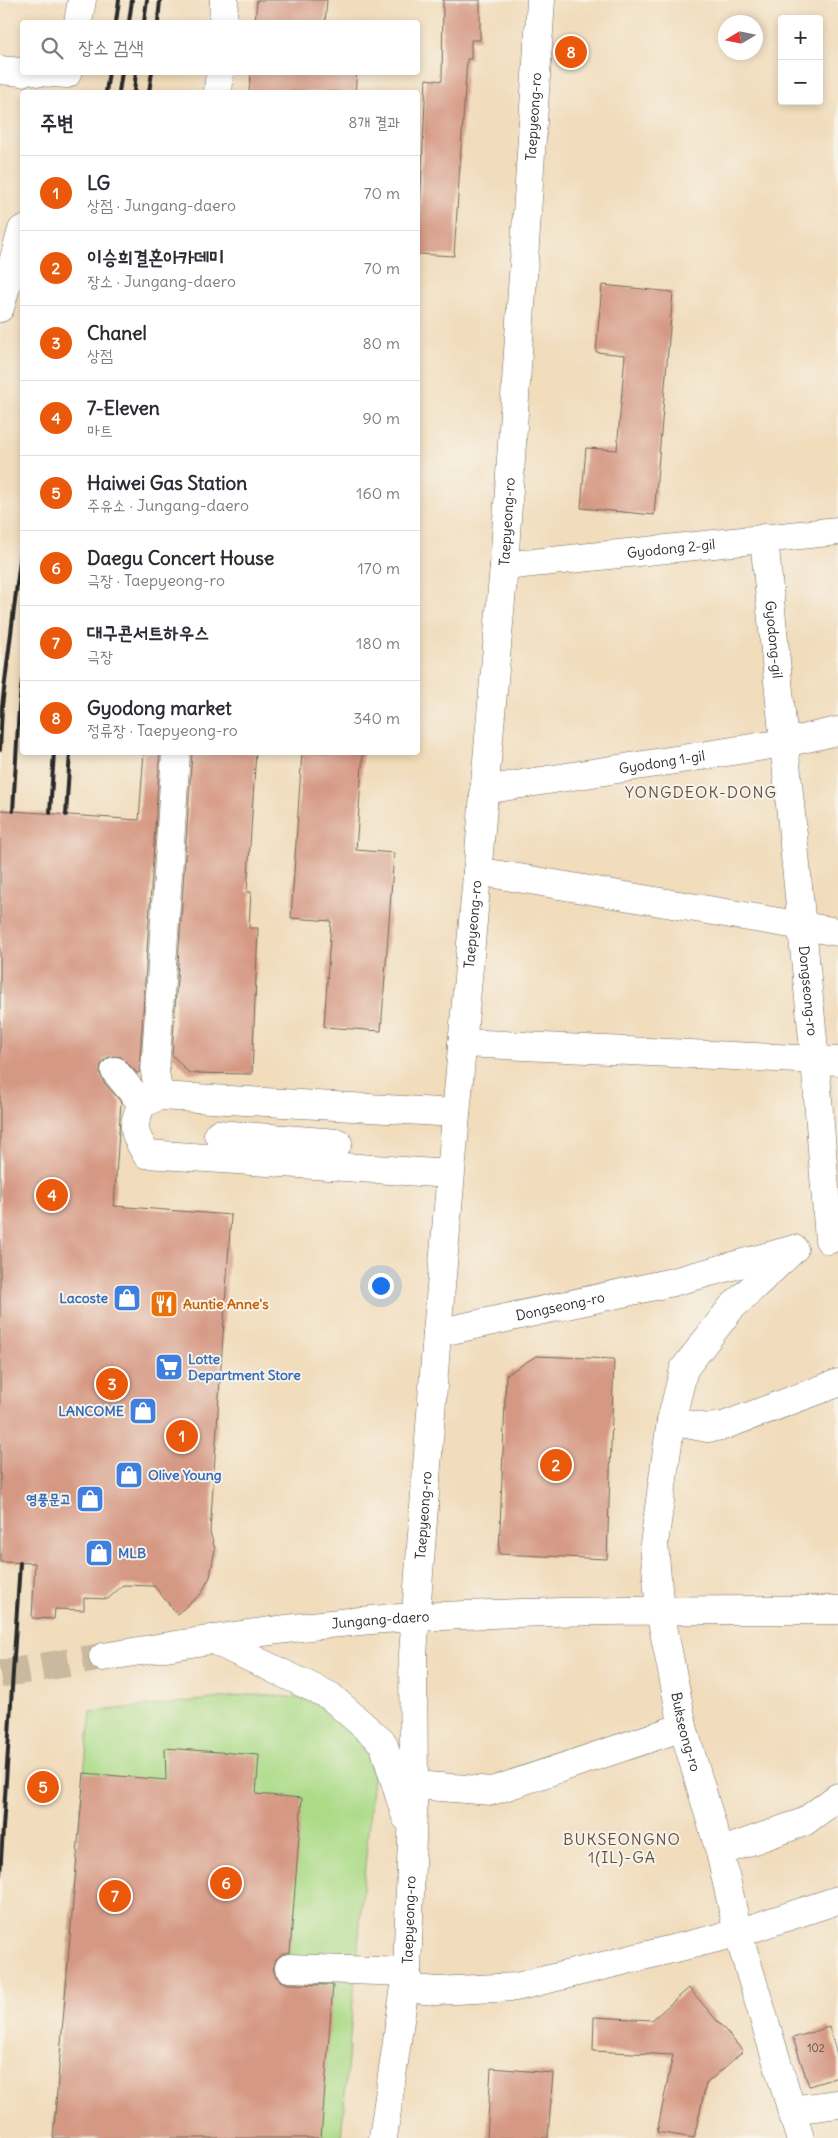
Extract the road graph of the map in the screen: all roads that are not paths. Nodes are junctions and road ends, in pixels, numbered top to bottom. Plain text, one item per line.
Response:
1 (82, 0) edge
2 (224, 0) edge
3 (541, 0) edge
4 (78, 20) edge
5 (223, 20) edge
6 (0, 70) edge
7 (20, 72) edge
8 (49, 75) edge
9 (220, 75) edge
10 (66, 80) edge
11 (218, 90) edge
12 (20, 237) edge
13 (0, 308) edge
14 (838, 530) edge
15 (764, 538) junction
16 (504, 566) junction
17 (838, 731) edge
18 (784, 743) junction
19 (176, 755) edge
20 (484, 790) junction
21 (477, 871) junction
22 (802, 927) junction
23 (838, 932) edge
24 (462, 1043) junction
25 (826, 1061) edge
26 (115, 1071) dead end
27 (151, 1100) junction
28 (224, 1100) junction
29 (456, 1113) junction
30 (338, 1143) dead end
31 (216, 1147) junction
32 (450, 1174) junction
33 (834, 1239) edge
34 (794, 1250) junction
35 (437, 1333) junction
36 (838, 1383) edge
37 (671, 1421) junction
38 (838, 1610) edge
39 (660, 1611) junction
40 (417, 1617) junction
41 (211, 1639) junction
42 (103, 1657) tunnel mouth
43 (683, 1727) junction
44 (414, 1785) junction
45 (838, 1797) edge
46 (412, 1838) junction
47 (720, 1852) junction
48 (838, 1900) edge
49 (738, 1934) junction
50 (289, 1968) dead end
51 (406, 1980) junction
52 (838, 2104) edge
53 (791, 2110) junction
54 (383, 2138) edge
55 (800, 2138) edge

1 - 4 main road
2 - 5 main road
3 - 16 main road, Taepyeong-ro
6 - 7 main road
8 - 10 main road
9 - 11 main road
12 - 13 main road
14 - 15 main road, Gyodong 2-gil
15 - 16 main road, Gyodong 2-gil
15 - 18 main road, Gyodong-gil
16 - 20 main road, Taepyeong-ro
17 - 18 main road, Gyodong 1-gil
18 - 20 main road, Gyodong 1-gil
18 - 22 main road, Dongseong-ro
19 - 27 main road
20 - 21 main road, Taepyeong-ro
21 - 22 main road
21 - 24 main road, Taepyeong-ro
22 - 23 main road
22 - 25 main road, Dongseong-ro
24 - 25 main road
24 - 29 main road, Taepyeong-ro
25 - 33 main road, Dongseong-ro
26 - 27 main road
27 - 28 main road
27 - 31 main road
28 - 29 main road
28 - 31 main road
29 - 32 main road, Taepyeong-ro
30 - 31 main road
31 - 32 main road
32 - 35 main road, Taepyeong-ro
33 - 34 main road, Dongseong-ro
34 - 35 main road, Dongseong-ro
34 - 37 main road
35 - 40 main road, Taepyeong-ro
36 - 37 main road
37 - 39 main road
38 - 39 main road, Jungang-daero
39 - 40 main road, Jungang-daero
39 - 43 main road, Bukseong-ro
40 - 41 main road, Jungang-daero
40 - 44 main road, Taepyeong-ro
41 - 42 main road, Jungang-daero
41 - 46 main road
43 - 44 main road
43 - 47 main road, Bukseong-ro
44 - 46 main road, Taepyeong-ro
45 - 47 main road
46 - 51 main road, Taepyeong-ro
47 - 49 main road, Bukseong-ro
48 - 49 main road
49 - 51 main road
49 - 53 main road, Bukseong-ro
50 - 51 main road
51 - 54 main road, Taepyeong-ro
52 - 53 main road
53 - 55 main road, Bukseong-ro

